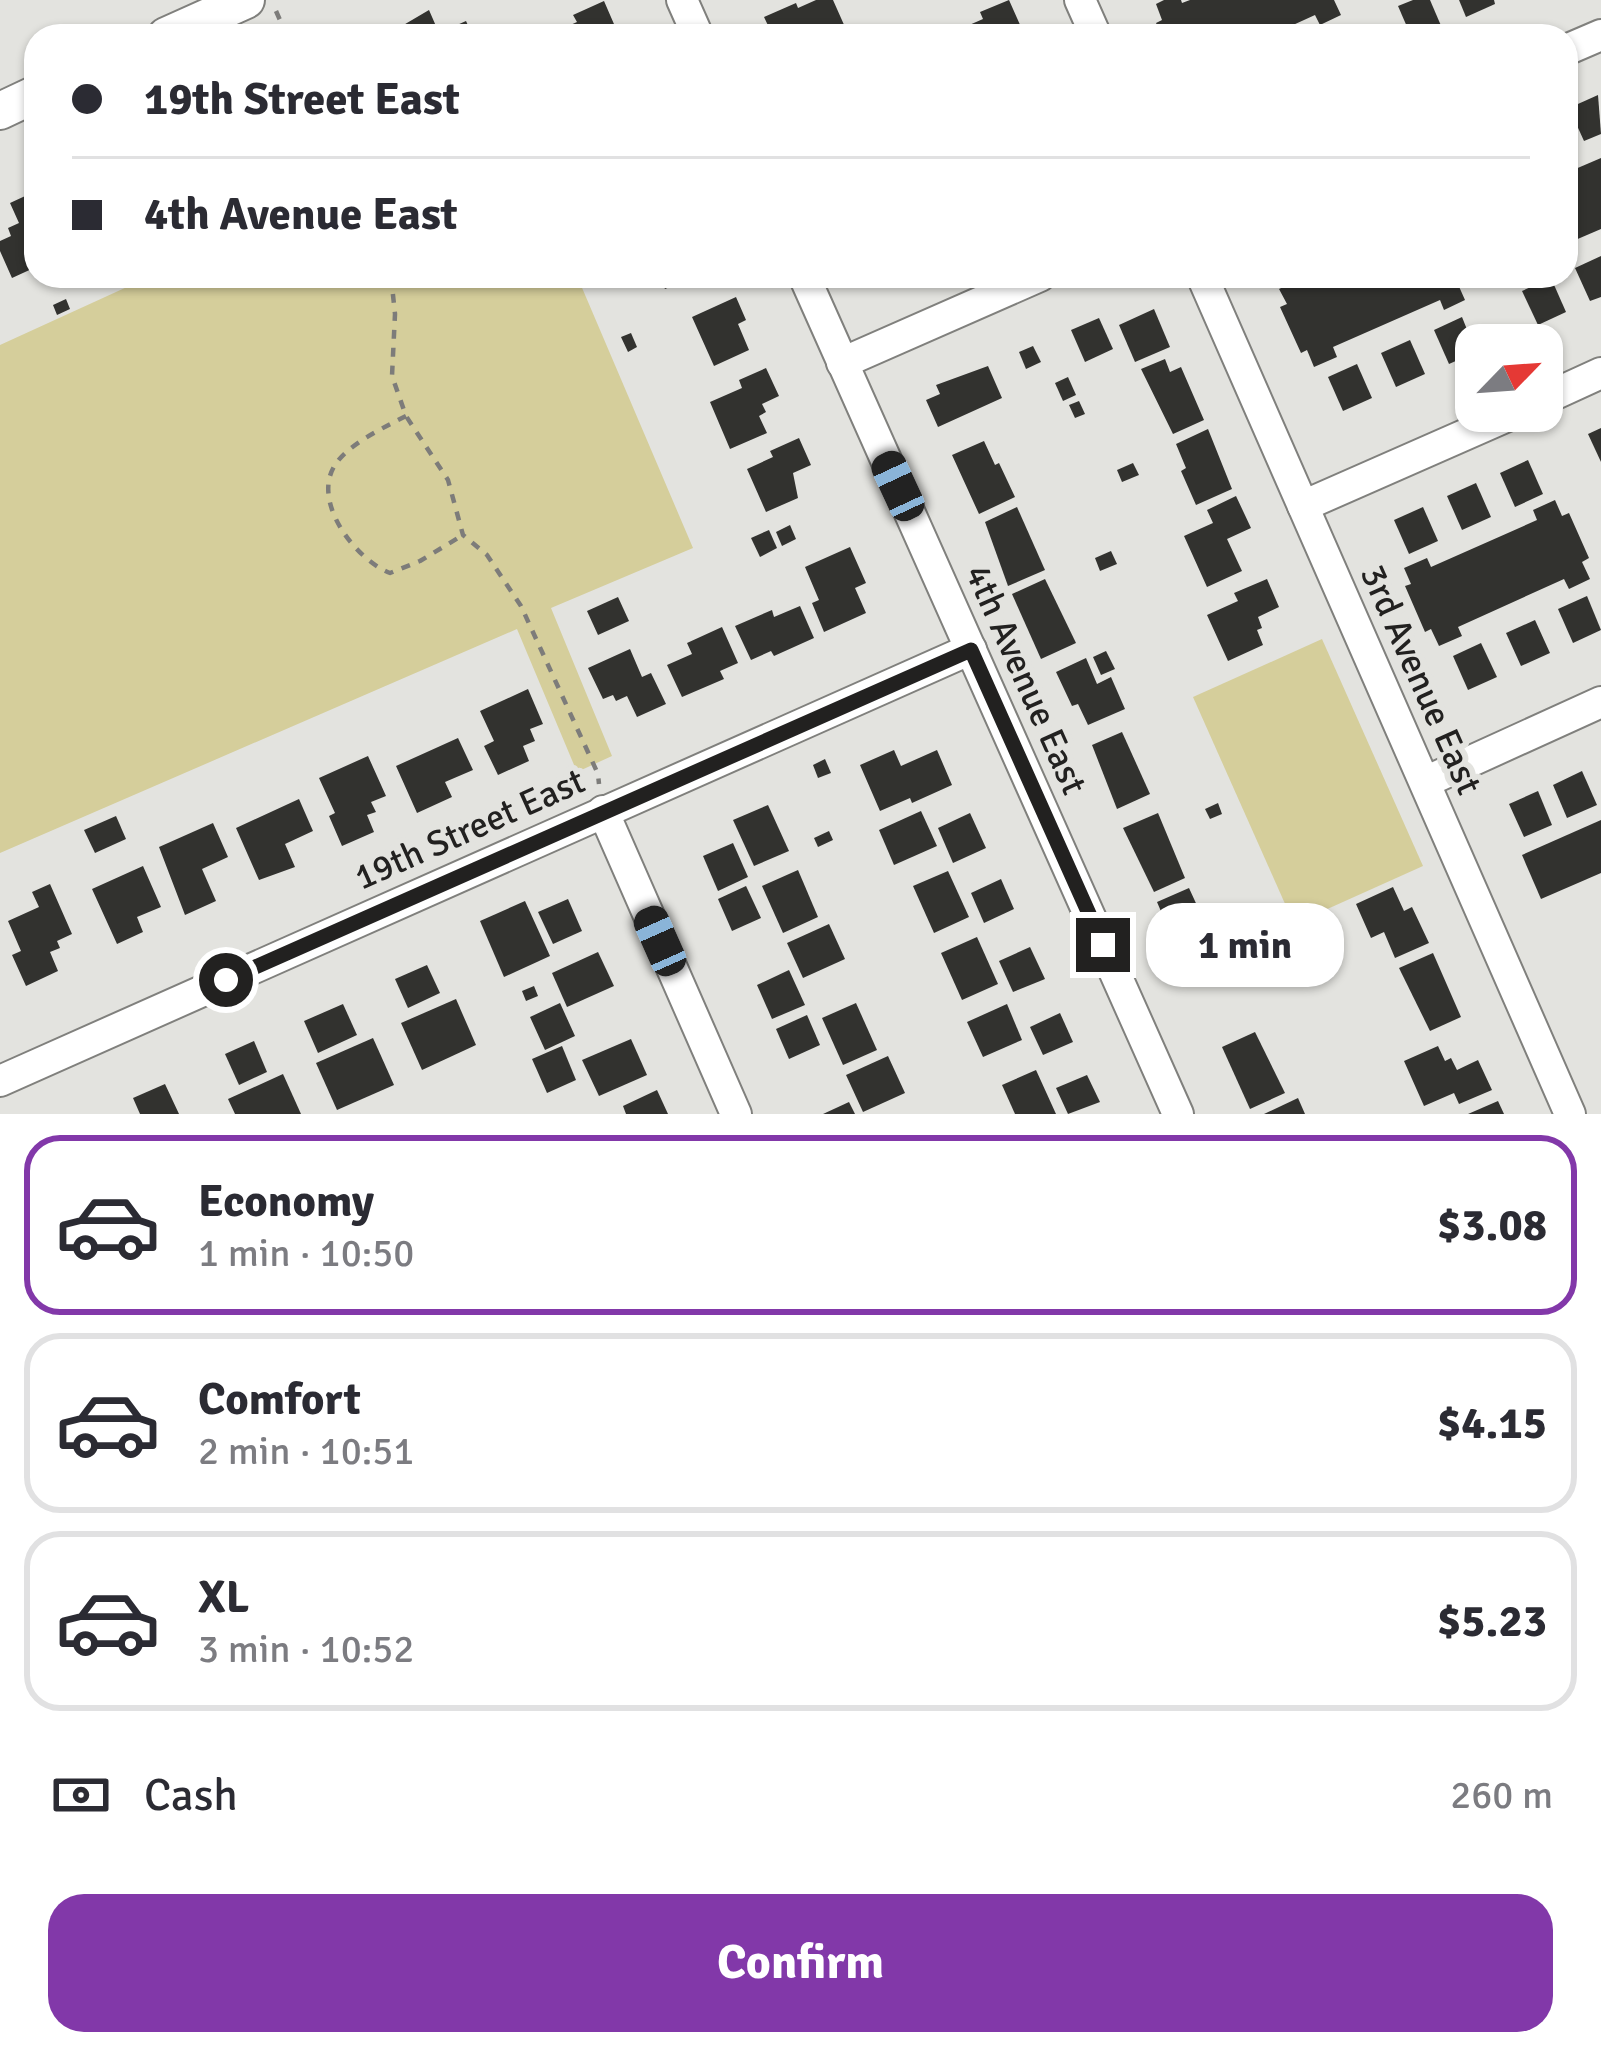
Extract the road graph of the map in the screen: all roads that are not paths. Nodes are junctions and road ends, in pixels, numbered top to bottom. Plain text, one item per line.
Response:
1 (246, 0) edge
2 (193, 24) edge
3 (809, 288) edge
4 (1013, 288) edge
5 (1207, 288) edge
6 (842, 363) junction
7 (1601, 373) edge
8 (1563, 390) edge
9 (1471, 432) edge
10 (1304, 506) junction
11 (971, 650) junction
12 (1601, 702) edge
13 (1425, 782) junction
14 (603, 811) junction
15 (0, 1081) edge
16 (736, 1114) edge
17 (1178, 1114) edge
18 (1570, 1114) edge

1 - 2 street
3 - 6 street, 4th Avenue East
4 - 6 street
5 - 10 street, 3rd Avenue East
6 - 11 street, 4th Avenue East
7 - 8 street
9 - 10 street
10 - 13 street, 3rd Avenue East
11 - 14 street, 19th Street East
11 - 17 street, 4th Avenue East
12 - 13 street
13 - 18 street, 3rd Avenue East
14 - 15 street, 19th Street East
14 - 16 street

